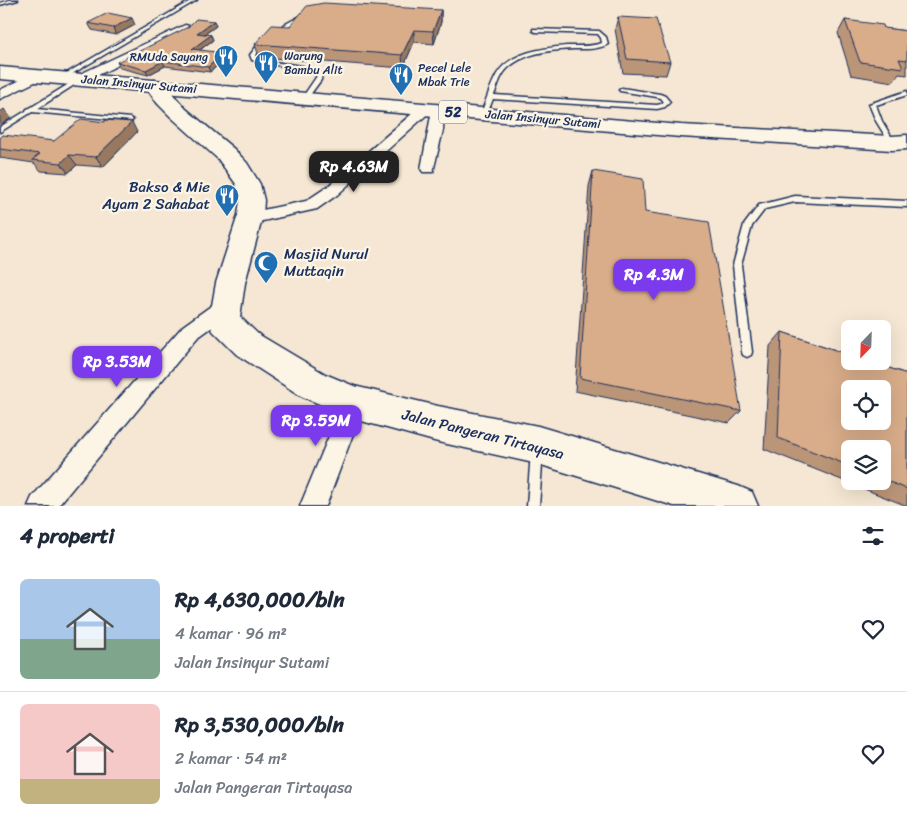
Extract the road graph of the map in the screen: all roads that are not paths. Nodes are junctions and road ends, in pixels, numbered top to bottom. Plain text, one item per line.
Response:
1 (16, 0) edge
2 (195, 0) edge
3 (0, 4) edge
4 (310, 13) edge
5 (184, 28) edge
6 (535, 30) dead end
7 (0, 73) edge
8 (37, 76) junction
9 (71, 78) junction
10 (155, 86) junction
11 (622, 90) dead end
12 (907, 94) edge
13 (0, 95) edge
14 (305, 98) junction
15 (487, 105) junction
16 (29, 110) junction
17 (432, 110) junction
18 (130, 120) edge
19 (0, 130) edge
20 (899, 143) edge
21 (428, 169) dead end
22 (907, 204) edge
23 (249, 218) junction
24 (225, 307) junction
25 (747, 352) dead end
26 (354, 402) junction
27 (538, 446) junction
28 (41, 506) edge
29 (313, 506) edge
30 (534, 506) edge
31 (738, 506) edge

1 - 3 lane
2 - 9 lane
4 - 14 lane
5 - 9 street
6 - 15 lane
7 - 8 main road, Jalan Insinyur Sutami / 52
8 - 9 main road, Jalan Insinyur Sutami / 52
8 - 13 street
9 - 10 main road, Jalan Insinyur Sutami / 52
9 - 16 lane
10 - 14 main road, Jalan Insinyur Sutami / 52
10 - 23 main road
11 - 15 lane
12 - 20 lane
14 - 17 main road, Jalan Insinyur Sutami / 52
15 - 17 main road, Jalan Insinyur Sutami / 52
15 - 20 main road, Jalan Insinyur Sutami / 52
16 - 18 lane
16 - 19 lane
17 - 21 street
17 - 23 street
22 - 25 lane
23 - 24 main road
24 - 26 main road, Jalan Pangeran Tirtayasa
24 - 28 street
26 - 27 main road, Jalan Pangeran Tirtayasa
26 - 29 street
27 - 30 lane
27 - 31 main road, Jalan Pangeran Tirtayasa

